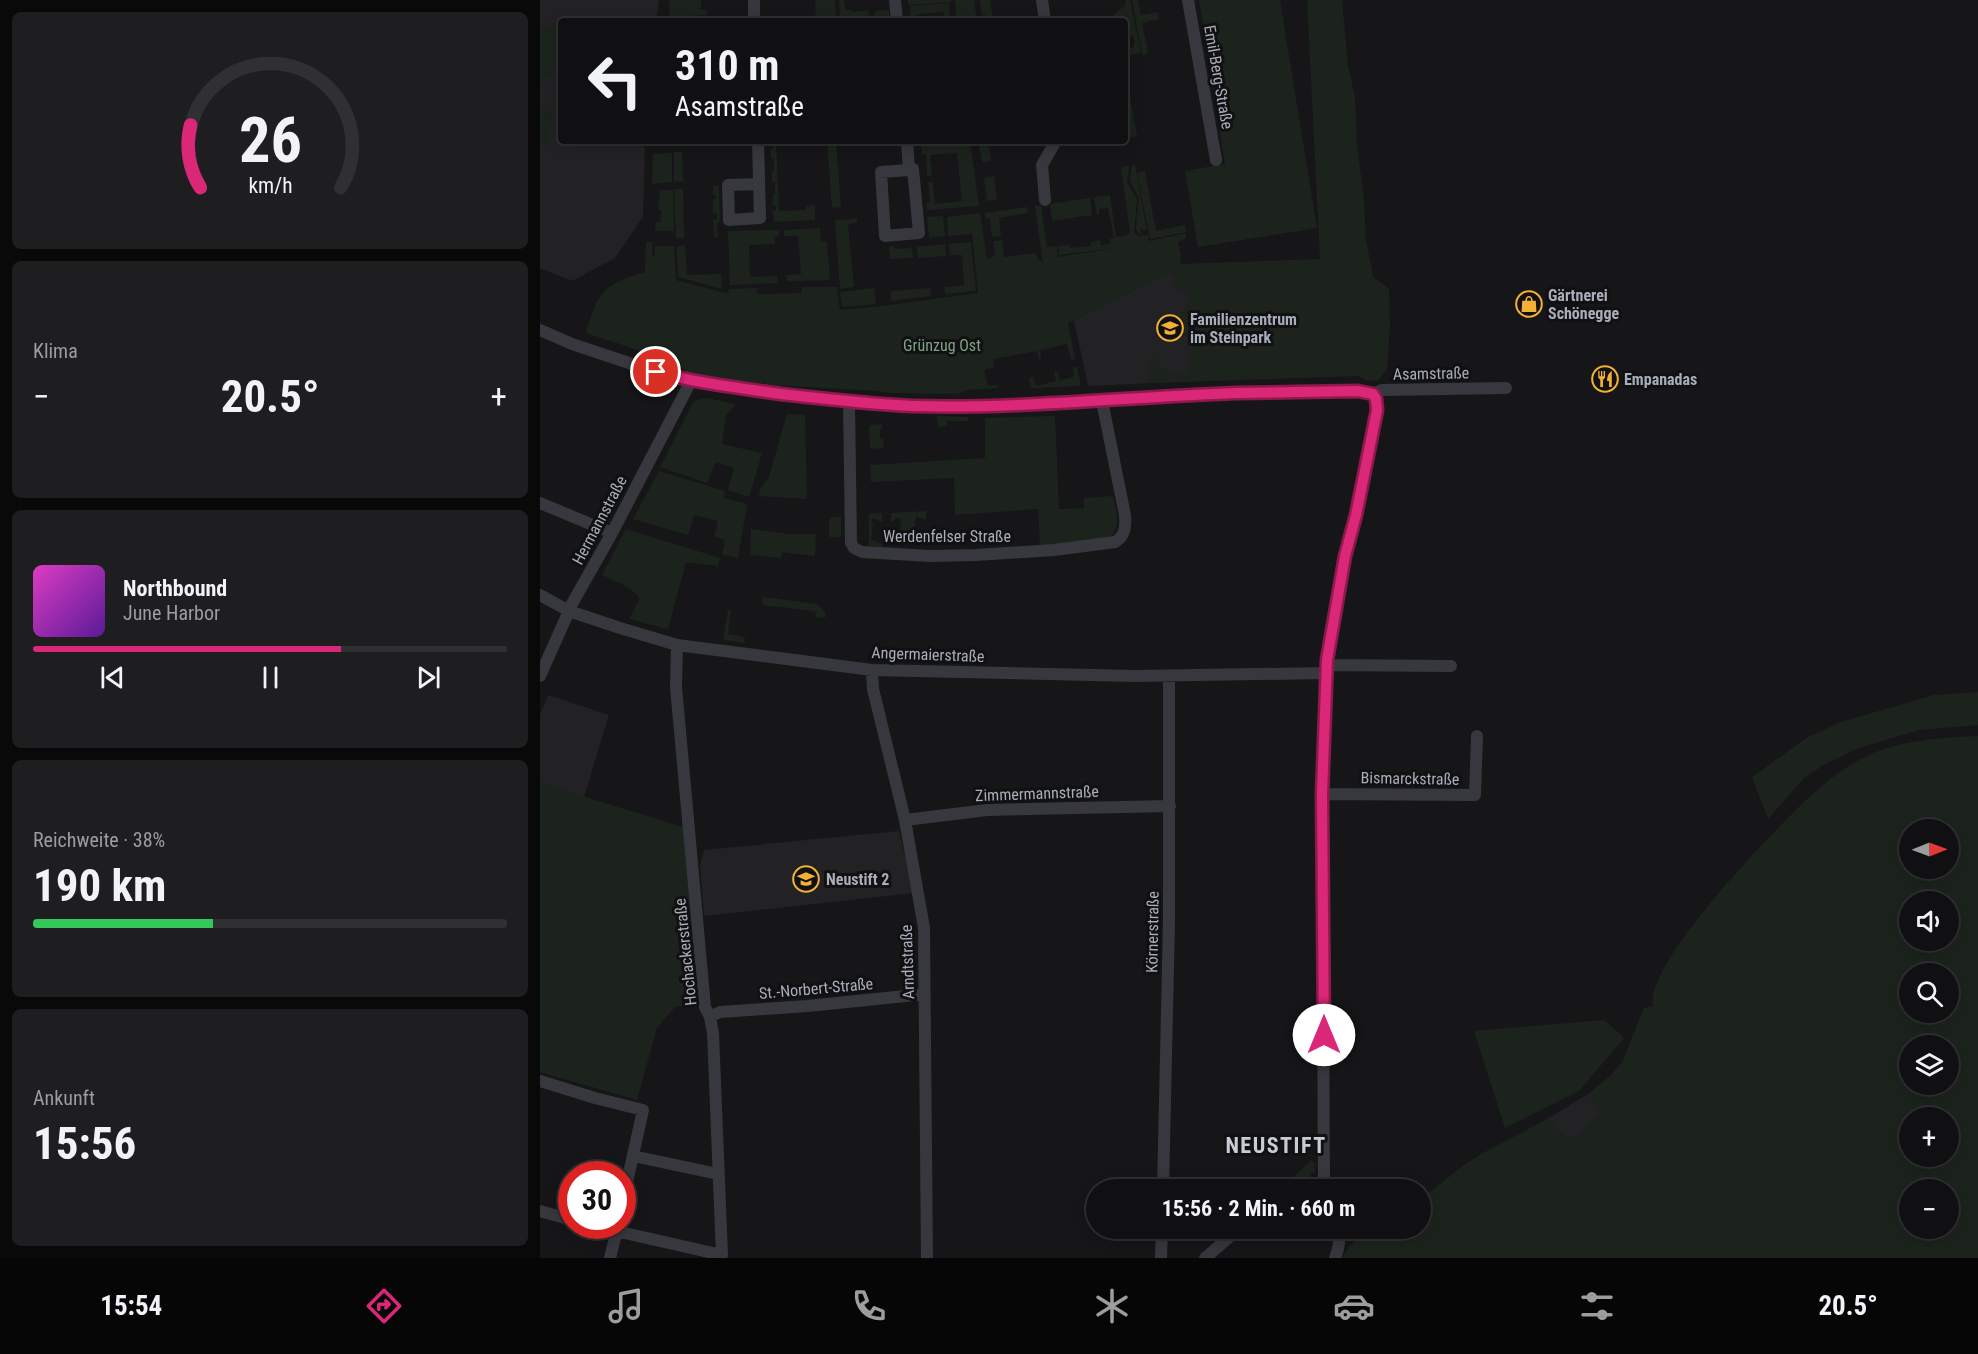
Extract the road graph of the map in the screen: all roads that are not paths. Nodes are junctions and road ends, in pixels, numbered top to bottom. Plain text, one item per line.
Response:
1 (753, 0) edge
2 (895, 0) edge
3 (1042, 0) edge
4 (1188, 0) edge
5 (754, 18) edge
6 (897, 18) edge
7 (1045, 18) edge
8 (758, 144) edge
9 (907, 144) edge
10 (1054, 144) edge
11 (1216, 160) dead end
12 (909, 170) junction
13 (759, 184) dead end
14 (1045, 200) dead end
15 (540, 330) edge
16 (691, 381) junction
17 (1506, 388) dead end
18 (1373, 394) junction
19 (1102, 401) junction
20 (849, 402) junction
21 (540, 503) edge
22 (612, 532) junction
23 (540, 595) edge
24 (569, 611) junction
25 (677, 645) junction
26 (1451, 666) dead end
27 (1326, 669) junction
28 (872, 670) junction
29 (540, 676) edge
30 (1169, 676) junction
31 (1477, 736) dead end
32 (1322, 794) junction
33 (1170, 806) junction
34 (905, 820) junction
35 (925, 994) junction
36 (710, 1017) junction
37 (540, 1081) edge
38 (633, 1156) junction
39 (632, 1161) edge
40 (718, 1174) junction
41 (1163, 1179) edge
42 (1324, 1179) edge
43 (540, 1211) edge
44 (558, 1216) edge
45 (636, 1233) edge
46 (614, 1239) edge
47 (1162, 1239) edge
48 (1227, 1239) edge
49 (1339, 1239) edge
50 (610, 1258) edge
51 (927, 1258) edge
52 (1161, 1258) edge
53 (1205, 1258) edge
54 (1335, 1258) edge

1 - 5 street
2 - 6 street
3 - 7 street
4 - 11 street, Emil-Berg-Straße
8 - 13 street
9 - 12 street
10 - 14 street
12 - 12 street
15 - 16 street, Asamstraße
16 - 20 street, Asamstraße
16 - 22 street, Hermannstraße
17 - 18 street, Asamstraße
18 - 19 street, Asamstraße
18 - 27 street
19 - 20 street, Asamstraße
19 - 20 street, Werdenfelser Straße
21 - 22 street
22 - 24 street, Hermannstraße
23 - 24 street, Angermaierstraße
24 - 25 street, Angermaierstraße
24 - 29 street, Hermannstraße
25 - 28 street, Angermaierstraße
25 - 36 street, Hochackerstraße
26 - 27 street, Angermaierstraße
27 - 30 street, Angermaierstraße
27 - 32 street
28 - 30 street, Angermaierstraße
28 - 34 street, Arndtstraße
30 - 33 street, Körnerstraße
31 - 32 street, Bismarckstraße
32 - 42 street
33 - 34 street, Zimmermannstraße
33 - 41 street, Körnerstraße
34 - 35 street, Arndtstraße
35 - 36 street, St.-Norbert-Straße
35 - 51 street, Arndtstraße
36 - 40 street, Hochackerstraße
37 - 38 street
38 - 39 street
38 - 40 street
40 - 45 street, Hochackerstraße
43 - 44 street
46 - 50 street
47 - 52 street
48 - 53 street
49 - 54 street

